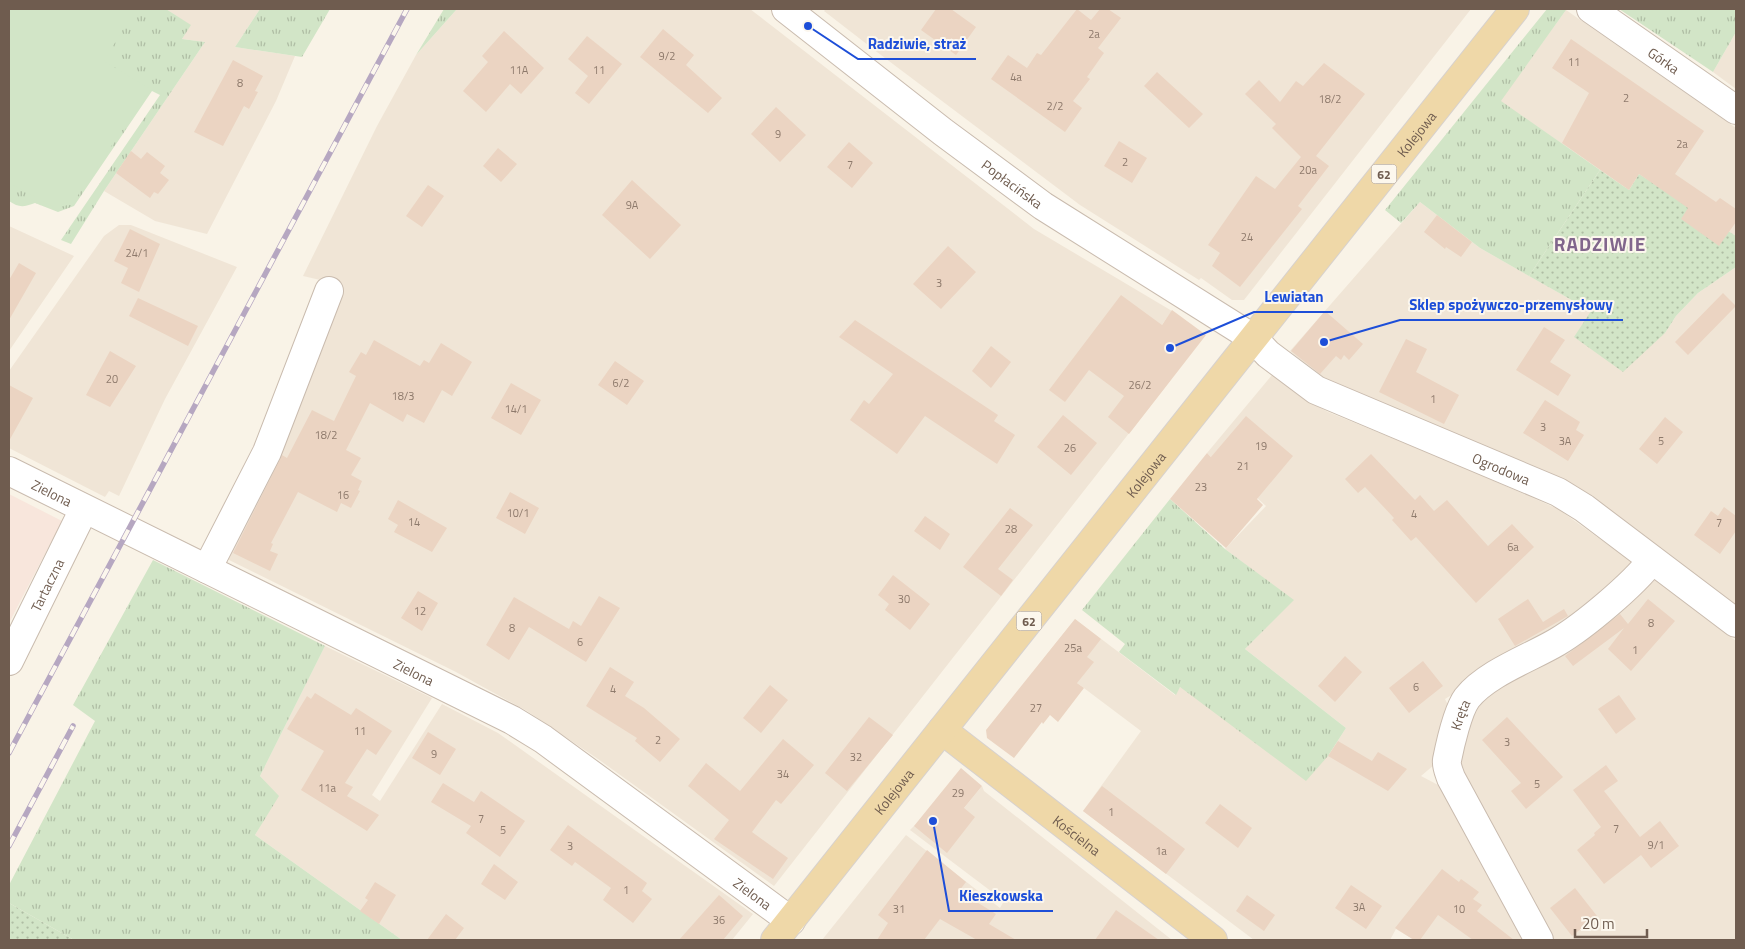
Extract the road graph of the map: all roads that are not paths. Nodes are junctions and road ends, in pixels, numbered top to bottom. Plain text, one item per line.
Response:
1 (786, 9) edge
2 (1514, 9) edge
3 (1591, 9) edge
4 (1736, 110) edge
5 (329, 291) dead end
6 (1253, 338) junction
7 (9, 471) edge
8 (84, 508) junction
9 (1652, 560) junction
10 (207, 569) junction
11 (1736, 623) edge
12 (9, 661) edge
13 (942, 730) junction
14 (783, 931) edge
15 (1213, 940) edge
16 (1539, 940) edge

1 - 6 street, Popłacińska
2 - 6 main road, Kolejowa / 62
3 - 4 street, Górka
5 - 10 street
6 - 9 street, Ogrodowa
6 - 13 main road, Kolejowa / 62
7 - 8 street, Zielona
8 - 10 street, Zielona
8 - 12 street, Tartaczna
9 - 11 street, Ogrodowa
9 - 16 street, Kręta
10 - 14 street, Zielona
13 - 14 main road, Kolejowa / 62
13 - 15 main road, Kościelna

